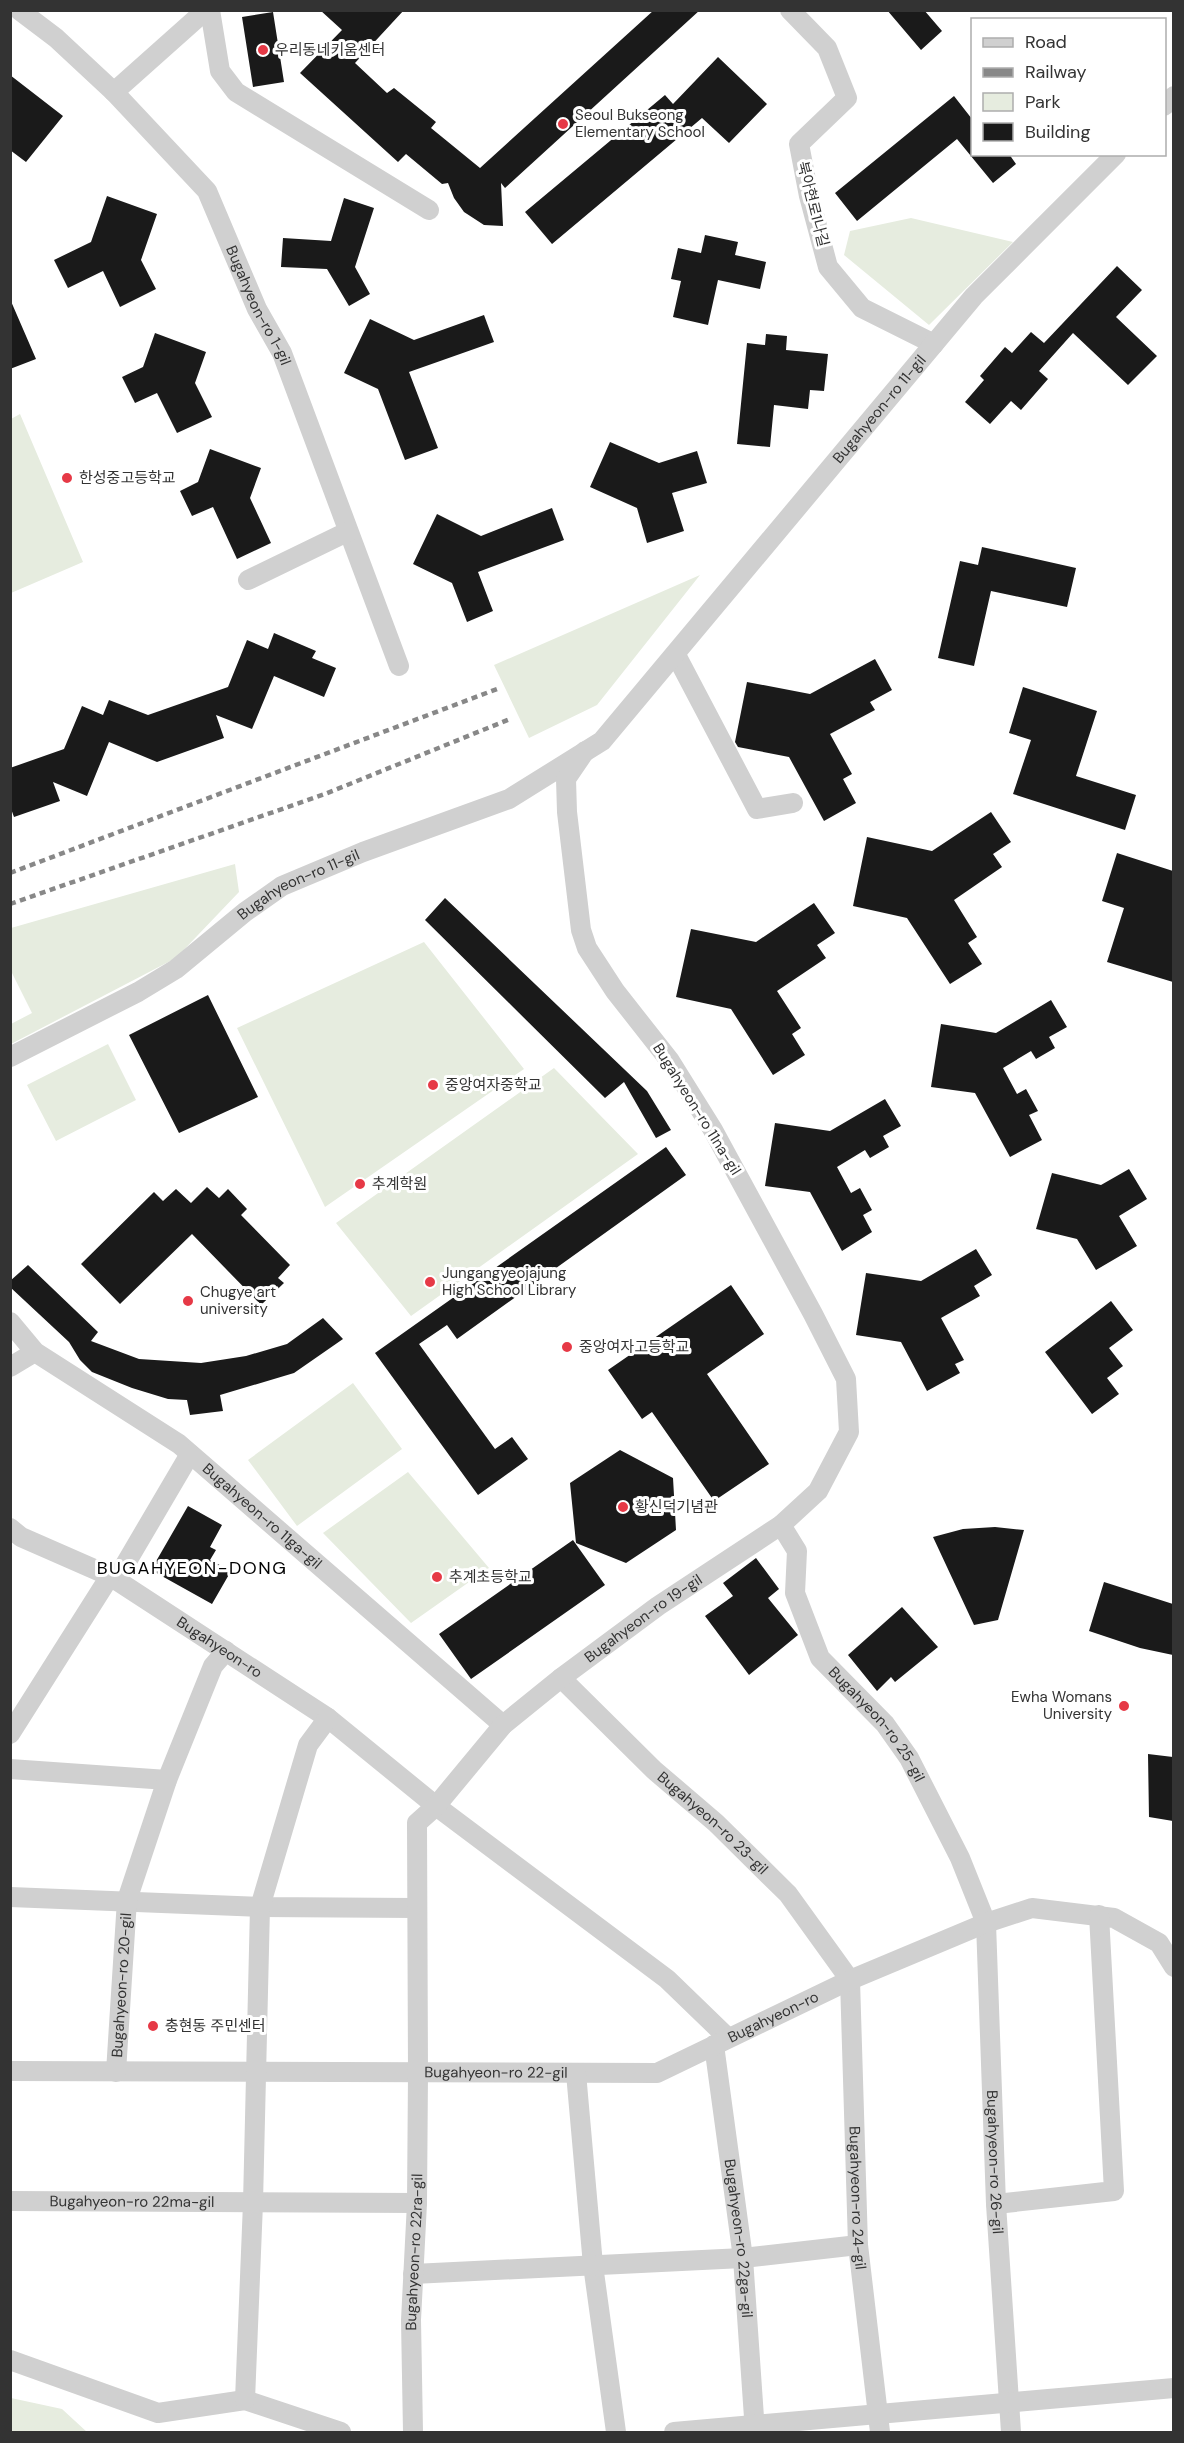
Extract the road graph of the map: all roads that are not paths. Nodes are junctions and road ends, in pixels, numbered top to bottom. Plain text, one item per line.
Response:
1 (19, 10) edge
2 (208, 10) edge
3 (790, 10) edge
4 (114, 92) junction
5 (1114, 156) edge
6 (429, 210) dead end
7 (934, 345) junction
8 (347, 532) junction
9 (248, 580) dead end
10 (676, 655) junction
11 (399, 666) dead end
12 (585, 751) junction
13 (793, 803) dead end
14 (10, 1057) edge
15 (10, 1322) edge
16 (35, 1352) junction
17 (10, 1367) edge
18 (849, 1432) joint
19 (190, 1454) junction
20 (781, 1525) junction
21 (10, 1528) edge
22 (113, 1578) junction
23 (226, 1651) junction
24 (561, 1678) junction
25 (328, 1718) junction
26 (503, 1725) junction
27 (10, 1734) edge
28 (10, 1769) edge
29 (167, 1780) junction
30 (436, 1806) junction
31 (10, 1898) edge
32 (127, 1900) junction
33 (260, 1907) junction
34 (416, 1908) junction
35 (1099, 1916) junction
36 (986, 1923) junction
37 (1173, 1967) edge
38 (850, 1980) junction
39 (721, 2042) junction
40 (10, 2071) edge
41 (116, 2072) junction
42 (256, 2072) junction
43 (418, 2073) junction
44 (576, 2073) junction
45 (10, 2201) edge
46 (253, 2203) junction
47 (417, 2203) junction
48 (996, 2204) junction
49 (858, 2245) junction
50 (743, 2258) junction
51 (593, 2265) junction
52 (413, 2274) junction
53 (10, 2360) edge
54 (1173, 2388) edge
55 (245, 2400) junction
56 (1009, 2401) junction
57 (878, 2423) edge
58 (755, 2429) edge
59 (341, 2433) edge
60 (413, 2433) edge
61 (616, 2433) edge
62 (674, 2433) edge
63 (1011, 2433) edge

1 - 4 street, Bugahyeon-ro 1-gil
2 - 4 street
2 - 6 street
3 - 7 street, 북아현로1나길
4 - 8 street, Bugahyeon-ro 1-gil
5 - 7 street, Bugahyeon-ro 11-gil
7 - 10 street, Bugahyeon-ro 11-gil
8 - 9 street
8 - 11 street, Bugahyeon-ro 1-gil
10 - 12 street, Bugahyeon-ro 11-gil
10 - 13 street
12 - 14 street, Bugahyeon-ro 11-gil
12 - 18 street, Bugahyeon-ro 11na-gil
15 - 16 street, Bugahyeon-ro 11ga-gil
16 - 17 street
16 - 19 street, Bugahyeon-ro 11ga-gil
18 - 20 street, Bugahyeon-ro 19-gil
19 - 22 street
19 - 26 street, Bugahyeon-ro 11ga-gil
20 - 24 street, Bugahyeon-ro 19-gil
20 - 36 street, Bugahyeon-ro 25-gil
21 - 22 street, Bugahyeon-ro
22 - 23 street, Bugahyeon-ro
22 - 27 street
23 - 25 street, Bugahyeon-ro
23 - 29 street
24 - 26 street, Bugahyeon-ro 19-gil
24 - 38 street, Bugahyeon-ro 23-gil
25 - 30 street, Bugahyeon-ro
25 - 33 street
26 - 30 street, Bugahyeon-ro 19-gil
28 - 29 street
29 - 32 street
30 - 34 street
30 - 39 street, Bugahyeon-ro
31 - 32 street, Bugahyeon-ro 20-gil
32 - 33 street, Bugahyeon-ro 20-gil
32 - 41 street, Bugahyeon-ro 20-gil
33 - 34 street, Bugahyeon-ro 20-gil
33 - 42 street
34 - 43 street
35 - 36 street, Bugahyeon-ro
35 - 37 street, Bugahyeon-ro
35 - 48 street
36 - 38 street, Bugahyeon-ro
36 - 48 street, Bugahyeon-ro 26-gil
38 - 39 street, Bugahyeon-ro
38 - 49 street, Bugahyeon-ro 24-gil
39 - 44 street, Bugahyeon-ro 22-gil
39 - 50 street, Bugahyeon-ro 22ga-gil
40 - 41 street, Bugahyeon-ro 22-gil
41 - 42 street, Bugahyeon-ro 22-gil
42 - 43 street, Bugahyeon-ro 22-gil
42 - 46 street
43 - 44 street, Bugahyeon-ro 22-gil
43 - 47 street, Bugahyeon-ro 22ra-gil
44 - 51 street
45 - 46 street, Bugahyeon-ro 22ma-gil
46 - 47 street, Bugahyeon-ro 22ma-gil
46 - 55 street
47 - 52 street, Bugahyeon-ro 22ra-gil
48 - 56 street, Bugahyeon-ro 26-gil
49 - 50 street
49 - 57 street, Bugahyeon-ro 24-gil
50 - 51 street
50 - 58 street, Bugahyeon-ro 22ga-gil
51 - 52 street
51 - 61 street
52 - 60 street, Bugahyeon-ro 22ra-gil
53 - 55 street
54 - 56 street
55 - 59 street
56 - 57 street
56 - 63 street, Bugahyeon-ro 26-gil
57 - 58 street
58 - 62 street

